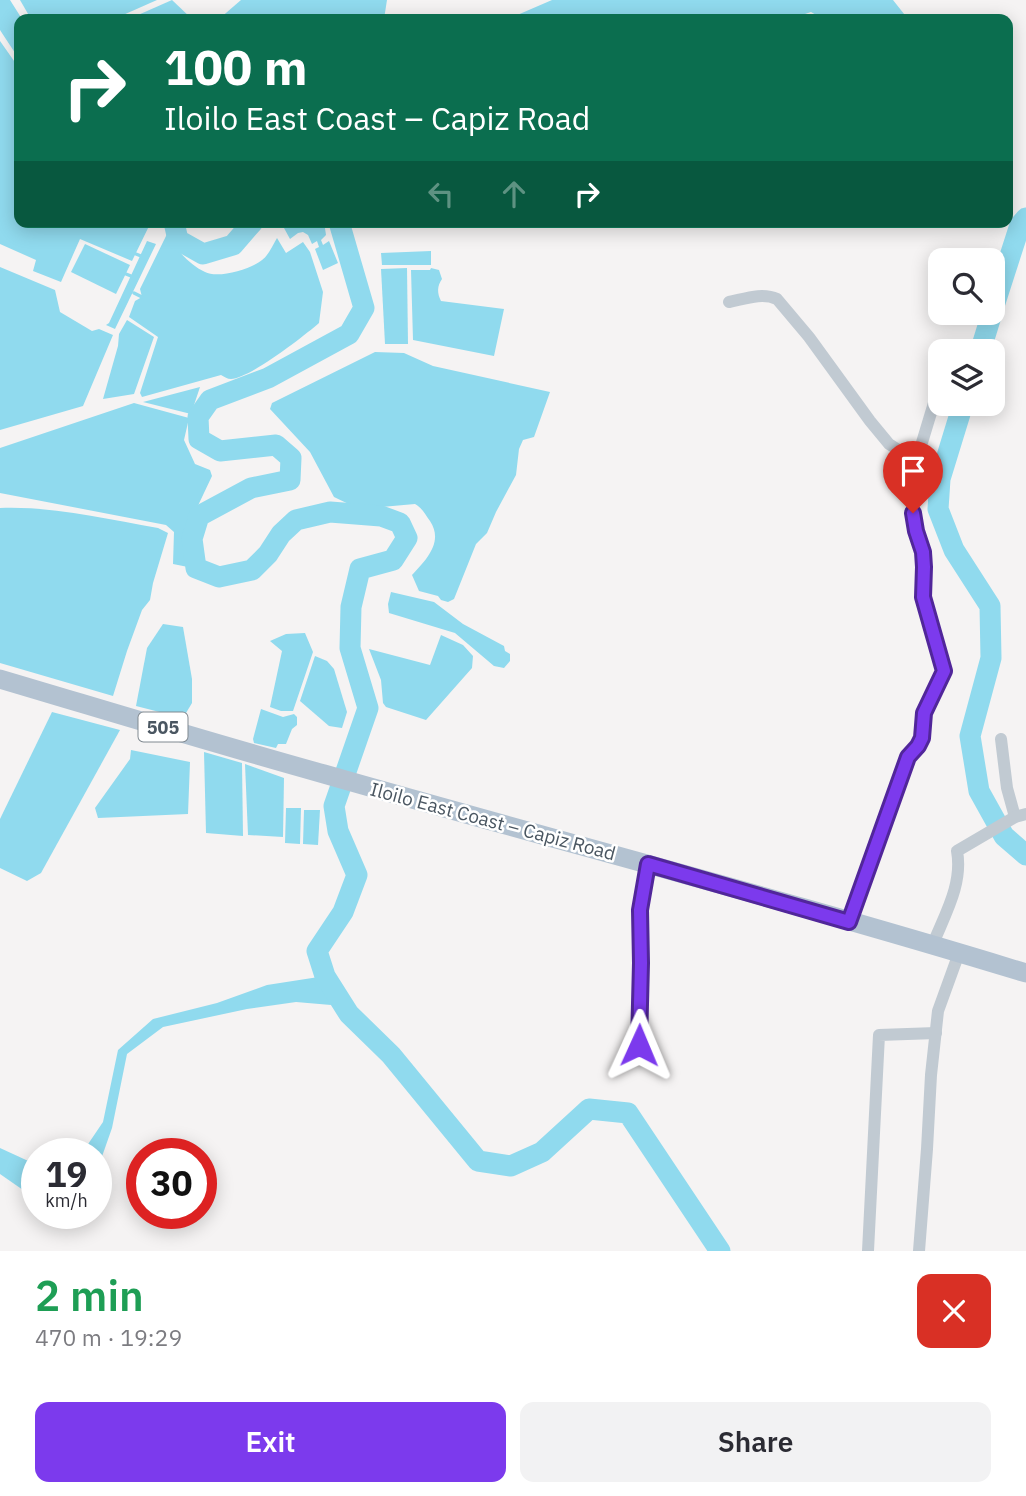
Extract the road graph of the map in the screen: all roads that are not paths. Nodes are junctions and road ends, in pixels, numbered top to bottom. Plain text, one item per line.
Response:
1 (729, 302) dead end
2 (930, 416) edge
3 (917, 459) junction
4 (0, 679) edge
5 (1001, 739) dead end
6 (1021, 816) edge
7 (648, 864) junction
8 (849, 922) junction
9 (933, 944) junction
10 (959, 953) junction
11 (1026, 973) edge
12 (936, 1033) junction
13 (639, 1045) dead end
14 (868, 1251) edge
15 (919, 1251) edge

1 - 3 street
2 - 3 street
3 - 8 street
4 - 7 main road, Iloilo East Coast – Capiz Road / 505
5 - 6 street
6 - 9 street
7 - 8 main road, Iloilo East Coast – Capiz Road / 505
7 - 13 street
8 - 9 main road, Iloilo East Coast – Capiz Road / 505
9 - 10 main road, Iloilo East Coast – Capiz Road / 505
10 - 11 main road, Iloilo East Coast – Capiz Road / 505
10 - 12 street
12 - 14 street
12 - 15 street

